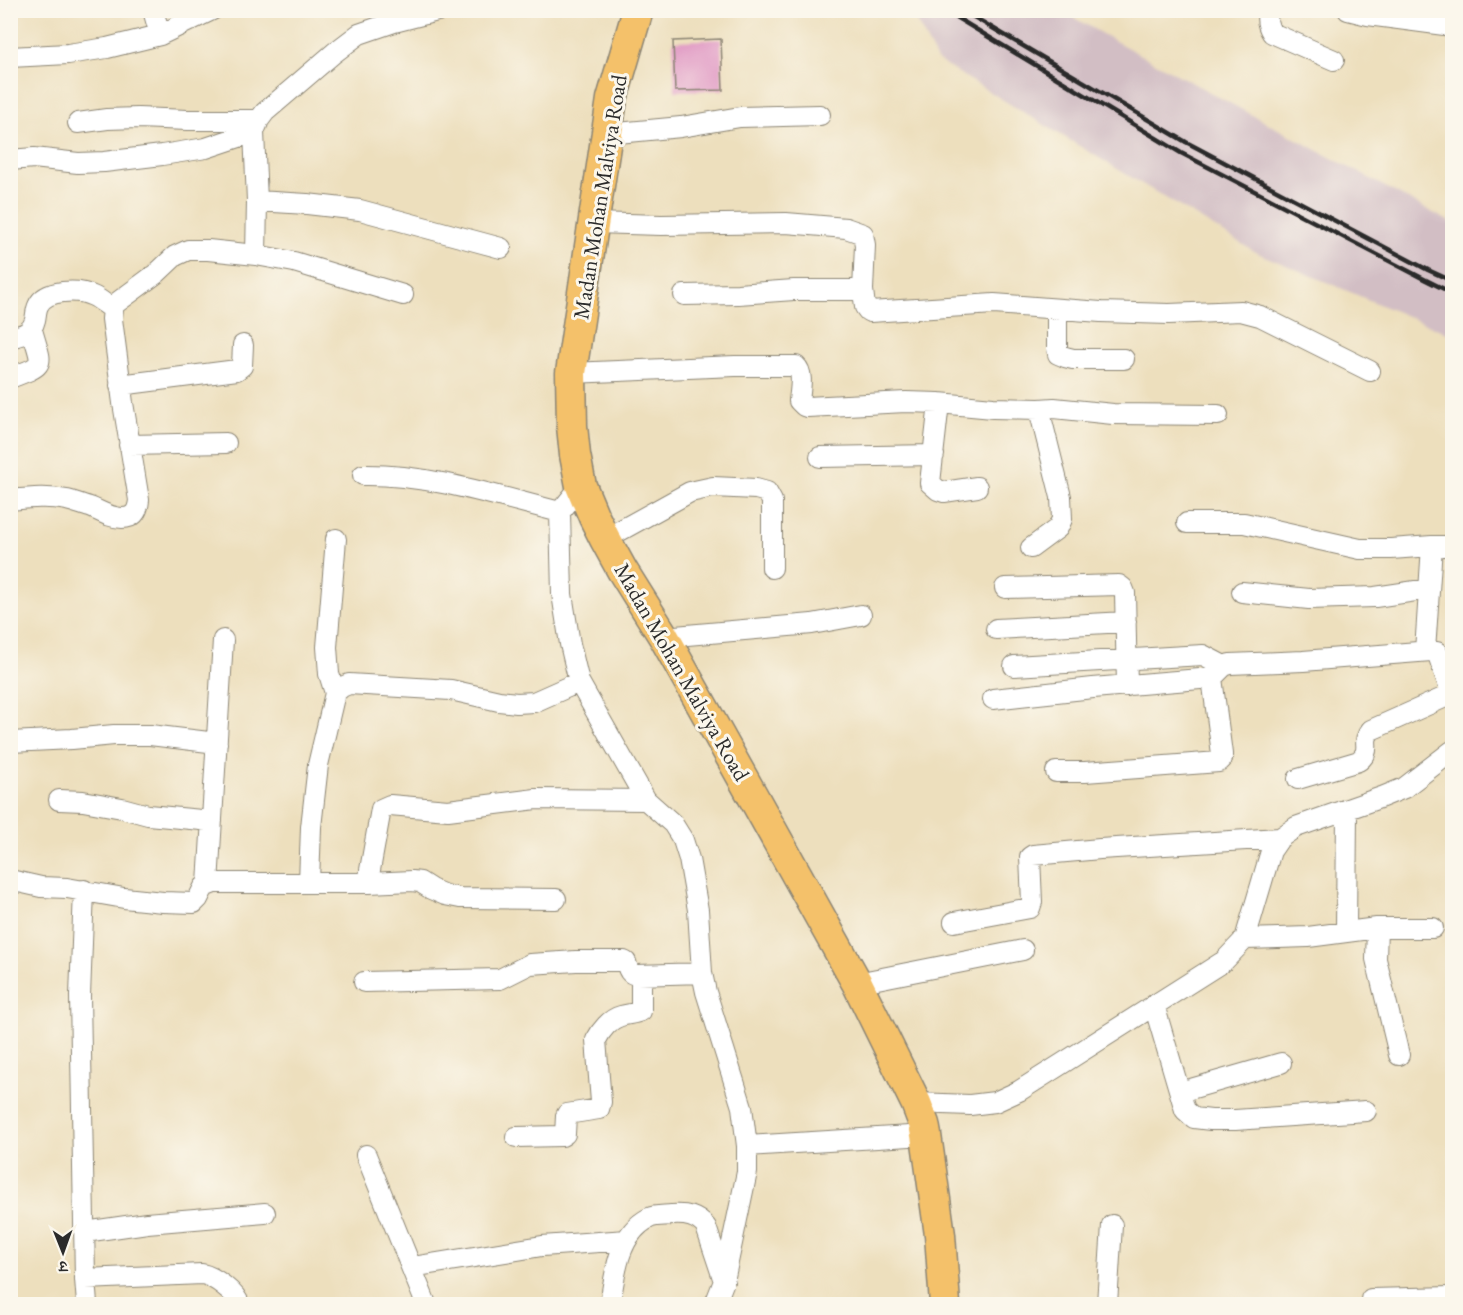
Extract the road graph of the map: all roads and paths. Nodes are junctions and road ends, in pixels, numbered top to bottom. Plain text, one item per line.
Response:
1 (153, 10) edge
2 (212, 10) edge
3 (441, 10) edge
4 (638, 10) edge
5 (1269, 10) edge
6 (1348, 10) edge
7 (1452, 26) edge
8 (160, 35) junction
9 (10, 57) edge
10 (1334, 60) dead end
11 (820, 115) dead end
12 (78, 123) dead end
13 (256, 126) junction
14 (607, 134) junction
15 (10, 160) edge
16 (257, 201) junction
17 (594, 224) junction
18 (501, 248) dead end
19 (256, 255) junction
20 (863, 290) junction
21 (403, 295) dead end
22 (684, 295) dead end
23 (112, 309) junction
24 (1057, 309) junction
25 (32, 330) junction
26 (10, 338) edge
27 (243, 345) dead end
28 (1124, 359) dead end
29 (1370, 371) dead end
30 (571, 373) junction
31 (10, 378) edge
32 (120, 385) junction
33 (939, 403) junction
34 (1039, 409) junction
35 (1218, 415) dead end
36 (226, 443) dead end
37 (129, 445) junction
38 (934, 455) junction
39 (820, 457) dead end
40 (363, 475) dead end
41 (581, 486) junction
42 (977, 487) dead end
43 (10, 500) edge
44 (560, 512) junction
45 (1187, 523) dead end
46 (336, 539) dead end
47 (605, 539) junction
48 (1432, 546) junction
49 (1452, 546) edge
50 (1031, 548) dead end
51 (772, 568) dead end
52 (1005, 588) dead end
53 (1429, 589) junction
54 (1242, 592) dead end
55 (861, 615) dead end
56 (1126, 622) junction
57 (996, 629) dead end
58 (664, 637) junction
59 (223, 640) dead end
60 (1425, 651) junction
61 (1126, 660) junction
62 (1014, 666) dead end
63 (1218, 672) junction
64 (579, 682) junction
65 (1127, 686) junction
66 (335, 693) junction
67 (1452, 694) edge
68 (993, 699) dead end
69 (10, 742) edge
70 (217, 743) junction
71 (1452, 751) edge
72 (1056, 772) dead end
73 (1298, 779) dead end
74 (59, 800) dead end
75 (646, 800) junction
76 (1347, 809) junction
77 (212, 821) junction
78 (1280, 838) junction
79 (10, 880) edge
80 (309, 882) junction
81 (369, 883) junction
82 (208, 884) junction
83 (84, 890) junction
84 (556, 899) dead end
85 (954, 922) dead end
86 (1377, 928) junction
87 (1434, 928) dead end
88 (1346, 932) junction
89 (1245, 939) junction
90 (1023, 950) dead end
91 (702, 973) junction
92 (641, 975) junction
93 (364, 982) dead end
94 (857, 983) junction
95 (1154, 1005) junction
96 (1400, 1055) dead end
97 (1281, 1062) dead end
98 (1179, 1092) junction
99 (916, 1103) junction
100 (1366, 1111) dead end
101 (926, 1135) junction
102 (516, 1137) dead end
103 (747, 1146) junction
104 (366, 1155) dead end
105 (265, 1213) dead end
106 (1112, 1225) dead end
107 (85, 1232) junction
108 (627, 1239) junction
109 (412, 1267) junction
110 (85, 1279) junction
111 (724, 1281) junction
112 (1452, 1296) edge
113 (1371, 1299) dead end
114 (87, 1305) edge
115 (239, 1305) edge
116 (426, 1305) edge
117 (610, 1305) edge
118 (715, 1305) edge
119 (945, 1305) edge
120 (1107, 1305) edge

1 - 8 street
2 - 8 street
3 - 13 street
4 - 14 highway, Madan Mohan Malviya Road
5 - 10 street
6 - 7 street
8 - 9 street
11 - 14 street
12 - 13 street
13 - 15 street
13 - 16 street
14 - 17 highway, Madan Mohan Malviya Road
16 - 18 street
16 - 19 street
17 - 20 street
17 - 30 highway, Madan Mohan Malviya Road
19 - 21 street
19 - 23 street
20 - 22 street
20 - 24 street
23 - 25 street
23 - 32 street
24 - 28 street
24 - 29 street
25 - 26 street
25 - 31 street
27 - 32 street
30 - 33 street
30 - 41 highway, Madan Mohan Malviya Road
32 - 37 street
33 - 34 street
33 - 38 street
34 - 35 street
34 - 50 street
36 - 37 street
37 - 43 street
38 - 39 street
38 - 42 street
40 - 44 street
41 - 44 street
41 - 47 highway, Madan Mohan Malviya Road
44 - 64 street
45 - 48 street
46 - 66 street
47 - 51 street
47 - 58 highway, Madan Mohan Malviya Road
48 - 49 street
48 - 53 street
52 - 56 street
53 - 54 street
53 - 60 street
55 - 58 street
56 - 57 street
56 - 61 street
58 - 94 highway, Madan Mohan Malviya Road
59 - 70 street
60 - 63 street
60 - 67 street
61 - 62 street
61 - 63 street
61 - 65 street
63 - 65 street
63 - 72 street
64 - 66 street
64 - 75 street
65 - 68 street
66 - 80 street
67 - 73 street
69 - 70 street
70 - 77 street
71 - 76 street
74 - 77 street
75 - 81 street
75 - 91 street
76 - 78 street
76 - 88 street
77 - 82 street
78 - 85 street
78 - 89 street
79 - 83 street
80 - 81 street
80 - 82 street
81 - 84 street
82 - 83 street
83 - 107 street
86 - 87 street
86 - 88 street
86 - 96 street
88 - 89 street
89 - 95 street
90 - 94 street
91 - 92 street
91 - 103 street
92 - 93 street
92 - 102 street
94 - 99 highway, Madan Mohan Malviya Road
95 - 98 street
95 - 99 street
97 - 98 street
98 - 100 street
99 - 101 highway, Madan Mohan Malviya Road
101 - 103 street
101 - 119 highway, Madan Mohan Malviya Road
103 - 111 street
104 - 109 street
105 - 107 street
106 - 120 street
107 - 110 street
108 - 109 street
108 - 111 street
108 - 117 street
109 - 116 street
110 - 114 street
110 - 115 street
111 - 118 street
112 - 113 street

